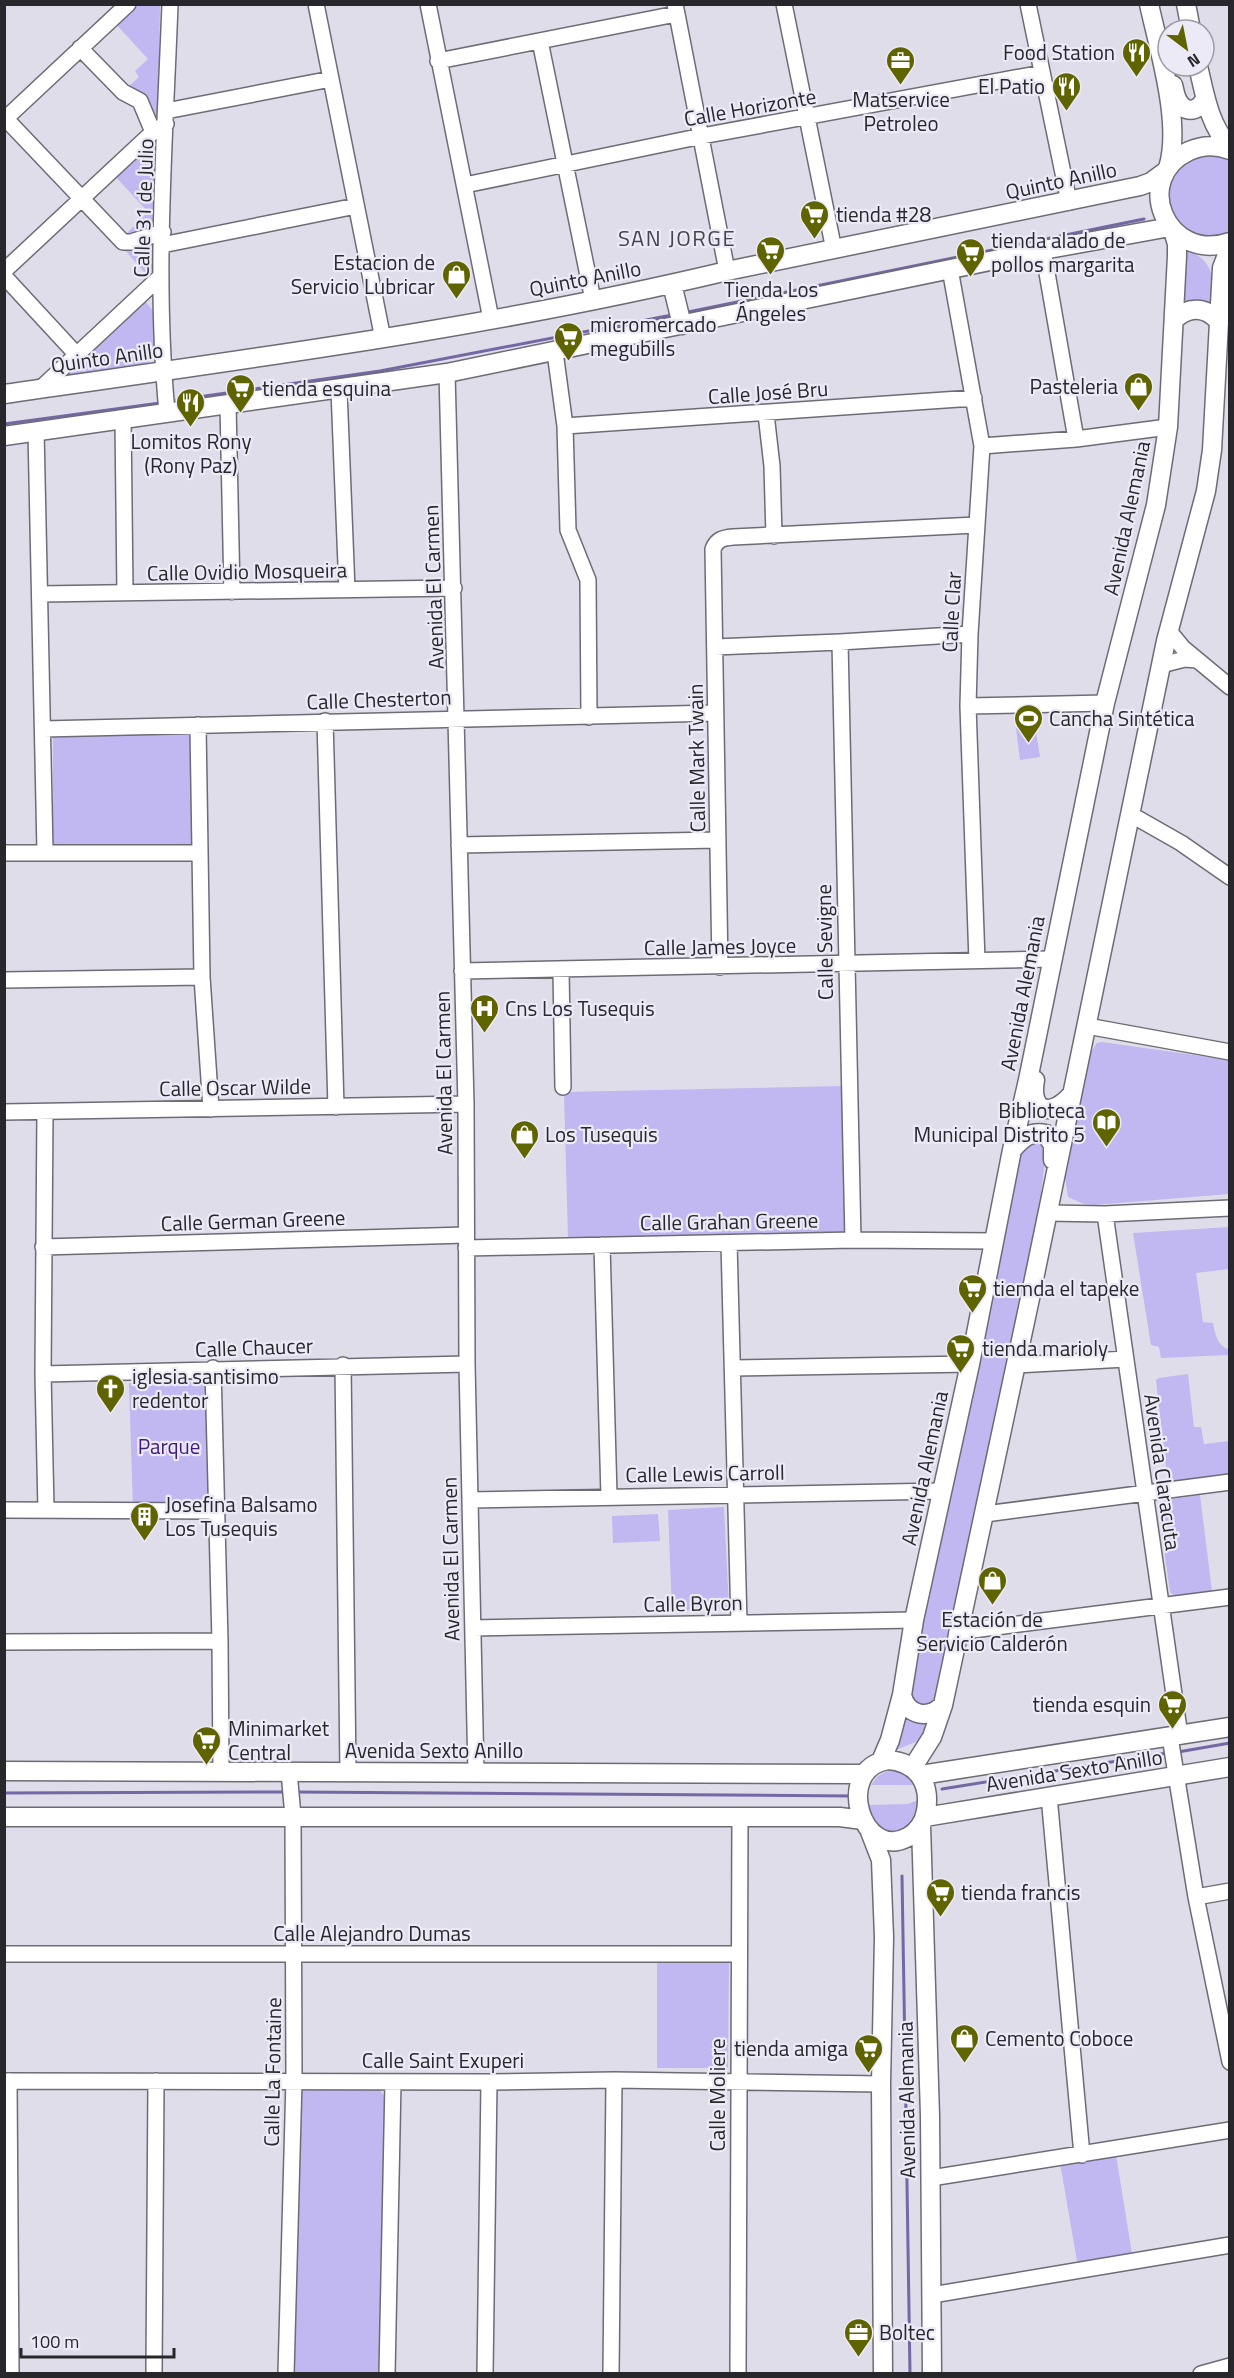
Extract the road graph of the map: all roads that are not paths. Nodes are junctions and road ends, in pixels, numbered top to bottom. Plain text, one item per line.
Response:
1 (128, 4) edge
2 (170, 4) edge
3 (316, 4) edge
4 (428, 4) edge
5 (784, 4) edge
6 (1028, 4) edge
7 (676, 9) edge
8 (1151, 14) edge
9 (540, 41) junction
10 (80, 48) junction
11 (438, 60) junction
12 (1042, 73) junction
13 (1171, 78) edge
14 (1201, 78) edge
15 (331, 79) junction
16 (1205, 97) junction
17 (807, 118) junction
18 (5, 120) edge
19 (162, 122) junction
20 (702, 136) junction
21 (1230, 149) edge
22 (566, 165) junction
23 (1167, 170) junction
24 (465, 185) junction
25 (81, 198) junction
26 (1069, 202) junction
27 (356, 206) junction
28 (1171, 229) junction
29 (162, 239) junction
30 (1230, 242) edge
31 (1230, 247) edge
32 (834, 250) junction
33 (1042, 250) junction
34 (950, 269) junction
35 (4, 271) edge
36 (727, 271) junction
37 (4, 276) edge
38 (161, 276) junction
39 (672, 284) junction
40 (593, 300) junction
41 (491, 319) junction
42 (1174, 320) junction
43 (1219, 322) junction
44 (682, 325) junction
45 (383, 339) junction
46 (1224, 341) edge
47 (555, 352) junction
48 (76, 354) junction
49 (163, 372) junction
50 (447, 373) junction
51 (40, 388) junction
52 (339, 390) junction
53 (4, 394) edge
54 (974, 398) junction
55 (228, 404) junction
56 (167, 412) junction
57 (766, 414) junction
58 (123, 419) junction
59 (565, 426) junction
60 (1168, 427) junction
61 (36, 431) junction
62 (4, 436) edge
63 (1076, 439) junction
64 (982, 446) junction
65 (976, 525) junction
66 (774, 536) junction
67 (454, 588) junction
68 (346, 590) junction
69 (232, 592) junction
70 (124, 593) junction
71 (40, 594) junction
72 (1169, 631) junction
73 (970, 634) junction
74 (840, 642) junction
75 (715, 647) junction
76 (1197, 660) junction
77 (1161, 665) junction
78 (1230, 687) edge
79 (1105, 703) junction
80 (968, 706) junction
81 (715, 713) junction
82 (589, 717) junction
83 (458, 718) junction
84 (325, 722) junction
85 (198, 725) junction
86 (43, 729) junction
87 (1130, 814) junction
88 (718, 840) junction
89 (459, 845) junction
90 (45, 851) junction
91 (4, 853) edge
92 (200, 853) junction
93 (1230, 877) edge
94 (1052, 959) junction
95 (977, 961) junction
96 (845, 964) junction
97 (720, 967) junction
98 (561, 970) junction
99 (462, 971) junction
100 (202, 977) junction
101 (4, 980) edge
102 (1041, 1016) junction
103 (1087, 1026) junction
104 (1230, 1052) edge
105 (563, 1087) dead end
106 (1072, 1094) junction
107 (466, 1104) junction
108 (336, 1107) junction
109 (211, 1109) junction
110 (4, 1112) edge
111 (45, 1112) junction
112 (1012, 1150) junction
113 (1052, 1192) junction
114 (1230, 1208) edge
115 (1047, 1213) junction
116 (1105, 1214) junction
117 (853, 1240) junction
118 (994, 1241) junction
119 (466, 1242) junction
120 (729, 1243) junction
121 (602, 1245) junction
122 (43, 1247) junction
123 (1126, 1359) junction
124 (467, 1364) junction
125 (970, 1364) junction
126 (343, 1365) junction
127 (1016, 1365) junction
128 (213, 1368) junction
129 (733, 1368) junction
130 (43, 1374) junction
131 (1230, 1482) edge
132 (941, 1491) junction
133 (1145, 1493) junction
134 (736, 1494) junction
135 (609, 1496) junction
136 (470, 1500) junction
137 (4, 1510) edge
138 (46, 1510) junction
139 (217, 1511) junction
140 (985, 1514) junction
141 (1230, 1597) edge
142 (1161, 1606) junction
143 (914, 1620) junction
144 (739, 1623) junction
145 (473, 1628) junction
146 (957, 1632) junction
147 (220, 1641) junction
148 (4, 1642) edge
149 (902, 1695) junction
150 (943, 1705) junction
151 (1230, 1727) edge
152 (1175, 1736) junction
153 (881, 1761) junction
154 (1230, 1767) edge
155 (4, 1771) edge
156 (917, 1771) junction
157 (221, 1772) junction
158 (348, 1772) junction
159 (476, 1773) junction
160 (863, 1774) junction
161 (1176, 1776) junction
162 (290, 1778) junction
163 (1048, 1796) junction
164 (292, 1810) junction
165 (4, 1817) edge
166 (740, 1817) junction
167 (923, 1821) junction
168 (866, 1825) junction
169 (1230, 1891) edge
170 (1197, 1897) junction
171 (295, 1953) junction
172 (4, 1954) edge
173 (739, 1954) junction
174 (1224, 2008) edge
175 (1230, 2062) edge
176 (7, 2080) edge
177 (294, 2080) junction
178 (614, 2080) junction
179 (156, 2081) junction
180 (393, 2082) junction
181 (489, 2082) junction
182 (738, 2083) junction
183 (881, 2084) junction
184 (1230, 2130) edge
185 (1082, 2155) junction
186 (931, 2178) junction
187 (1230, 2245) edge
188 (932, 2295) junction
189 (1230, 2366) edge
190 (11, 2373) edge
191 (154, 2373) edge
192 (286, 2373) edge
193 (387, 2373) edge
194 (485, 2373) edge
195 (611, 2373) edge
196 (738, 2373) edge
197 (883, 2373) edge
198 (932, 2373) edge
199 (1201, 2373) edge

1 - 10 street
2 - 19 street, Calle 31 de Julio
3 - 15 street
4 - 11 street
5 - 17 street
6 - 12 street
7 - 9 street
7 - 20 street
8 - 23 main road
9 - 11 street
9 - 22 street
10 - 18 street
10 - 19 street
11 - 24 street
12 - 17 street, Calle Horizonte
12 - 26 street
13 - 16 main road
14 - 16 main road
15 - 19 street
15 - 27 street
16 - 21 main road
17 - 20 street, Calle Horizonte
17 - 32 street
18 - 25 street
19 - 25 street
19 - 29 street, Calle 31 de Julio
20 - 22 street, Calle Horizonte
20 - 36 street
21 - 23 main road, Quinto Anillo
22 - 24 street, Calle Horizonte
22 - 40 street
23 - 26 main road, Quinto Anillo
23 - 28 main road, Avenida Alemania
24 - 41 street
25 - 29 street
25 - 35 street
26 - 32 main road, Quinto Anillo
27 - 29 street
27 - 45 street
28 - 30 main road
28 - 33 main road
28 - 42 main road, Avenida Alemania
29 - 38 street, Calle 31 de Julio
31 - 43 main road
32 - 36 main road, Quinto Anillo
33 - 34 main road
33 - 63 street
34 - 44 main road
34 - 54 street, Calle Clar
36 - 39 main road, Quinto Anillo
37 - 48 street
38 - 48 street
38 - 49 street, Calle 31 de Julio
39 - 40 main road, Quinto Anillo
39 - 44 main road
40 - 41 main road, Quinto Anillo
41 - 45 main road, Quinto Anillo
42 - 43 main road
42 - 60 main road, Avenida Alemania
43 - 46 main road
44 - 47 main road
45 - 49 main road, Quinto Anillo
46 - 72 main road
47 - 50 main road
47 - 59 street
48 - 51 street
49 - 51 main road, Quinto Anillo
49 - 56 street, Calle 31 de Julio
50 - 52 main road
50 - 67 street, Avenida El Carmen
51 - 53 main road, Quinto Anillo
52 - 55 main road
52 - 68 street
54 - 57 street, Calle José Bru
54 - 64 street, Calle Clar
55 - 56 main road
55 - 69 street
56 - 58 main road
57 - 59 street, Calle José Bru
57 - 66 street
58 - 61 main road
58 - 70 street
59 - 82 street
60 - 63 street
60 - 79 main road, Avenida Alemania
61 - 62 main road
61 - 71 street
63 - 64 street
64 - 65 street, Calle Clar
65 - 66 street
65 - 73 street, Calle Clar
66 - 75 street, Calle Mark Twain
67 - 68 street, Calle Ovidio Mosqueira
67 - 83 street, Avenida El Carmen
68 - 69 street, Calle Ovidio Mosqueira
69 - 70 street, Calle Ovidio Mosqueira
70 - 71 street, Calle Ovidio Mosqueira
71 - 86 street
72 - 76 street
72 - 77 main road
73 - 74 street
73 - 80 street, Calle Clar
74 - 75 street
74 - 96 street, Calle Sevigne
75 - 81 street, Calle Mark Twain
76 - 77 street
76 - 78 street
77 - 87 main road
79 - 80 street
79 - 94 main road, Avenida Alemania
80 - 95 street, Calle Clar
81 - 82 street, Calle Chesterton
81 - 88 street, Calle Mark Twain
82 - 83 street, Calle Chesterton
83 - 84 street, Calle Chesterton
83 - 89 street, Avenida El Carmen
84 - 85 street, Calle Chesterton
84 - 108 street
85 - 86 street, Calle Chesterton
85 - 92 street
86 - 90 street
87 - 93 street
87 - 103 main road
88 - 89 street
88 - 97 street, Calle Mark Twain
89 - 99 street, Avenida El Carmen
90 - 91 street
90 - 92 street
92 - 100 street
94 - 95 street, Calle James Joyce
94 - 102 main road, Avenida Alemania
95 - 96 street, Calle James Joyce
96 - 97 street, Calle James Joyce
96 - 117 street, Calle Sevigne
97 - 98 street, Calle James Joyce
98 - 99 street, Calle James Joyce
98 - 105 street
99 - 107 street, Avenida El Carmen
100 - 101 street
100 - 109 street
102 - 106 main road
102 - 112 main road, Avenida Alemania
103 - 104 street
103 - 106 main road
106 - 113 main road
107 - 108 street, Calle Oscar Wilde
107 - 119 street, Avenida El Carmen
108 - 109 street, Calle Oscar Wilde
109 - 111 street, Calle Oscar Wilde
110 - 111 street, Calle Oscar Wilde
111 - 122 street
112 - 113 main road
112 - 118 main road, Avenida Alemania
113 - 115 main road
114 - 116 street
115 - 116 street
115 - 127 main road
116 - 123 street, Avenida Claracuta
117 - 118 street, Calle Grahan Greene
117 - 120 street, Calle Grahan Greene
118 - 125 main road, Avenida Alemania
119 - 121 street, Calle Grahan Greene
119 - 122 street, Calle German Greene
119 - 124 street, Avenida El Carmen
120 - 121 street, Calle Grahan Greene
120 - 129 street
121 - 135 street
122 - 130 street
123 - 127 street
123 - 133 street, Avenida Claracuta
124 - 126 street, Calle Chaucer
124 - 136 street, Avenida El Carmen
125 - 129 street
125 - 132 main road, Avenida Alemania
126 - 128 street, Calle Chaucer
126 - 158 street
127 - 140 main road
128 - 130 street, Calle Chaucer
128 - 139 street
129 - 134 street
130 - 138 street
131 - 133 street
132 - 134 street, Calle Lewis Carroll
132 - 143 main road, Avenida Alemania
133 - 140 street
133 - 142 street, Avenida Claracuta
134 - 135 street, Calle Lewis Carroll
134 - 144 street
135 - 136 street, Calle Lewis Carroll
136 - 145 street, Avenida El Carmen
137 - 138 street
138 - 139 street
139 - 147 street
140 - 146 main road
141 - 142 street
142 - 146 street
142 - 152 street, Avenida Claracuta
143 - 144 street, Calle Byron
143 - 149 main road, Avenida Alemania
144 - 145 street, Calle Byron
145 - 159 street, Avenida El Carmen
146 - 150 main road
147 - 148 street
147 - 157 street
149 - 150 main road
149 - 153 main road, Avenida Alemania
150 - 156 main road
151 - 152 main road, Avenida Sexto Anillo
152 - 156 main road, Avenida Sexto Anillo
152 - 161 street, Avenida Claracuta
153 - 156 main road
153 - 160 main road
154 - 161 main road, Avenida Sexto Anillo
155 - 157 main road, Avenida Sexto Anillo
156 - 167 main road
157 - 162 main road, Avenida Sexto Anillo
158 - 159 main road, Avenida Sexto Anillo
158 - 162 main road, Avenida Sexto Anillo
159 - 160 main road, Avenida Sexto Anillo
160 - 168 main road
161 - 163 main road, Avenida Sexto Anillo
161 - 170 street, Avenida Claracuta
162 - 164 street, Calle La Fontaine
163 - 167 main road, Avenida Sexto Anillo
163 - 185 street
164 - 165 main road
164 - 166 main road
164 - 171 street, Calle La Fontaine
166 - 168 main road
166 - 173 street, Calle Moliere
167 - 168 main road
167 - 186 main road, Avenida Alemania
168 - 183 main road, Avenida Alemania
169 - 170 street
170 - 174 street, Avenida Claracuta
171 - 172 street, Calle Alejandro Dumas
171 - 173 street, Calle Alejandro Dumas
171 - 177 street, Calle La Fontaine
173 - 182 street, Calle Moliere
174 - 175 street, Avenida Claracuta
176 - 179 street, Calle Saint Exuperi
176 - 190 street
177 - 179 street, Calle Saint Exuperi
177 - 180 street, Calle Saint Exuperi
177 - 192 street, Calle La Fontaine
178 - 181 street, Calle Saint Exuperi
178 - 182 street, Calle Saint Exuperi
178 - 195 street
179 - 191 street
180 - 181 street, Calle Saint Exuperi
180 - 193 street
181 - 194 street
182 - 183 street, Calle Saint Exuperi
182 - 196 street, Calle Moliere
183 - 197 main road, Avenida Alemania
184 - 185 street
185 - 186 street
186 - 188 main road, Avenida Alemania
187 - 188 street
188 - 198 main road, Avenida Alemania
189 - 199 street

